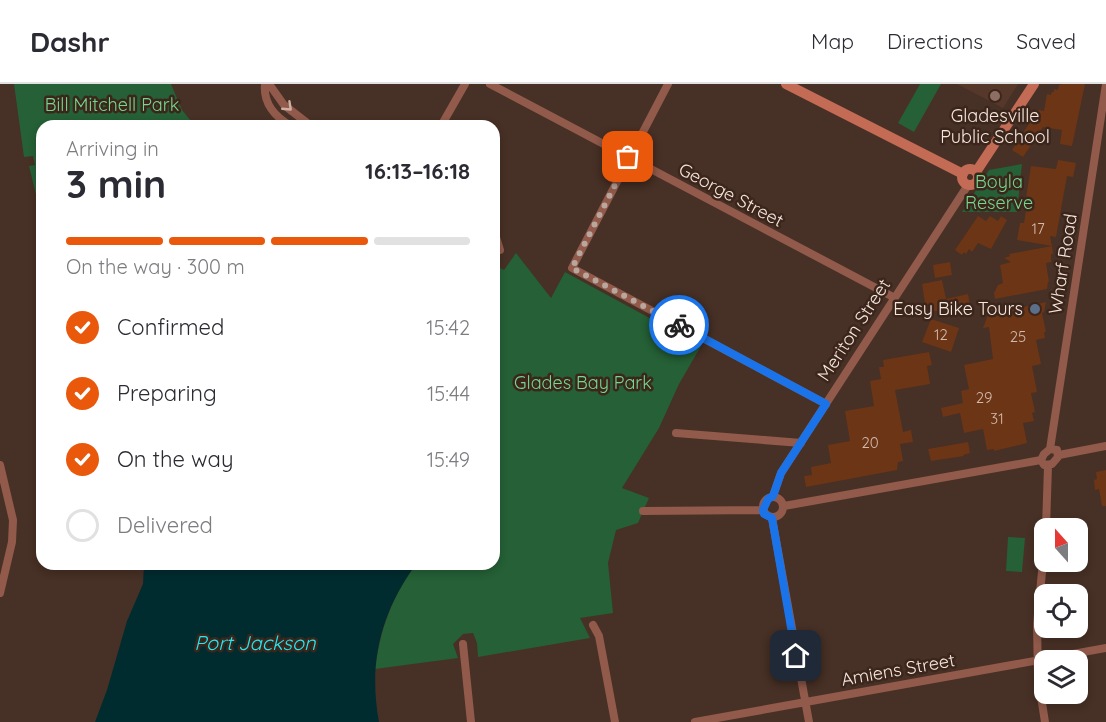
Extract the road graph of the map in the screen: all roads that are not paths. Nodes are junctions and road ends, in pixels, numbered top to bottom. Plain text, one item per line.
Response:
1 (267, 84) edge
2 (465, 84) edge
3 (490, 84) edge
4 (668, 84) edge
5 (786, 84) edge
6 (1034, 84) edge
7 (1106, 84) edge
8 (283, 120) edge
9 (303, 120) edge
10 (444, 120) edge
11 (629, 158) junction
12 (976, 172) junction
13 (963, 174) junction
14 (968, 185) junction
15 (895, 298) junction
16 (826, 404) junction
17 (676, 433) dead end
18 (801, 443) junction
19 (1106, 446) edge
20 (1050, 449) junction
21 (1059, 455) junction
22 (1041, 460) junction
23 (0, 465) edge
24 (1047, 466) junction
25 (773, 496) junction
26 (784, 506) junction
27 (763, 510) junction
28 (644, 511) dead end
29 (772, 518) junction
30 (1046, 518) edge
31 (0, 554) edge
32 (9, 556) junction
33 (1042, 572) edge
34 (0, 593) edge
35 (593, 625) dead end
36 (463, 645) dead end
37 (1106, 648) edge
38 (1037, 650) edge
39 (1088, 651) edge
40 (1034, 661) edge
41 (805, 702) junction
42 (1043, 704) edge
43 (471, 722) edge
44 (615, 722) edge
45 (695, 722) edge
46 (809, 722) edge
47 (1045, 722) edge

1 - 8 street
1 -> 9 street
2 - 10 street
3 - 11 street, George Street
4 - 11 street
5 - 13 street
6 - 12 street
7 - 20 street, Wharf Road
11 - 15 street, George Street
11 - 16 street
12 - 13 street
12 - 14 street
13 - 14 street
14 - 15 street, Meriton Street
15 - 16 street, Meriton Street
16 - 18 street, Meriton Street
17 - 18 street
18 - 25 street, Meriton Street
19 - 21 street
20 - 21 street
20 - 22 street
21 - 24 street
22 - 24 street
22 - 26 street
23 - 32 street
24 - 30 street
25 - 26 street
25 - 27 street
26 - 29 street
27 - 28 street
27 - 29 street
29 - 41 street
31 - 32 street
32 - 34 street
33 - 38 street
35 - 44 street
36 - 43 street
37 - 39 street, Amiens Street
40 - 41 street, Amiens Street
41 - 45 street, Amiens Street
41 - 46 street
42 - 47 street

